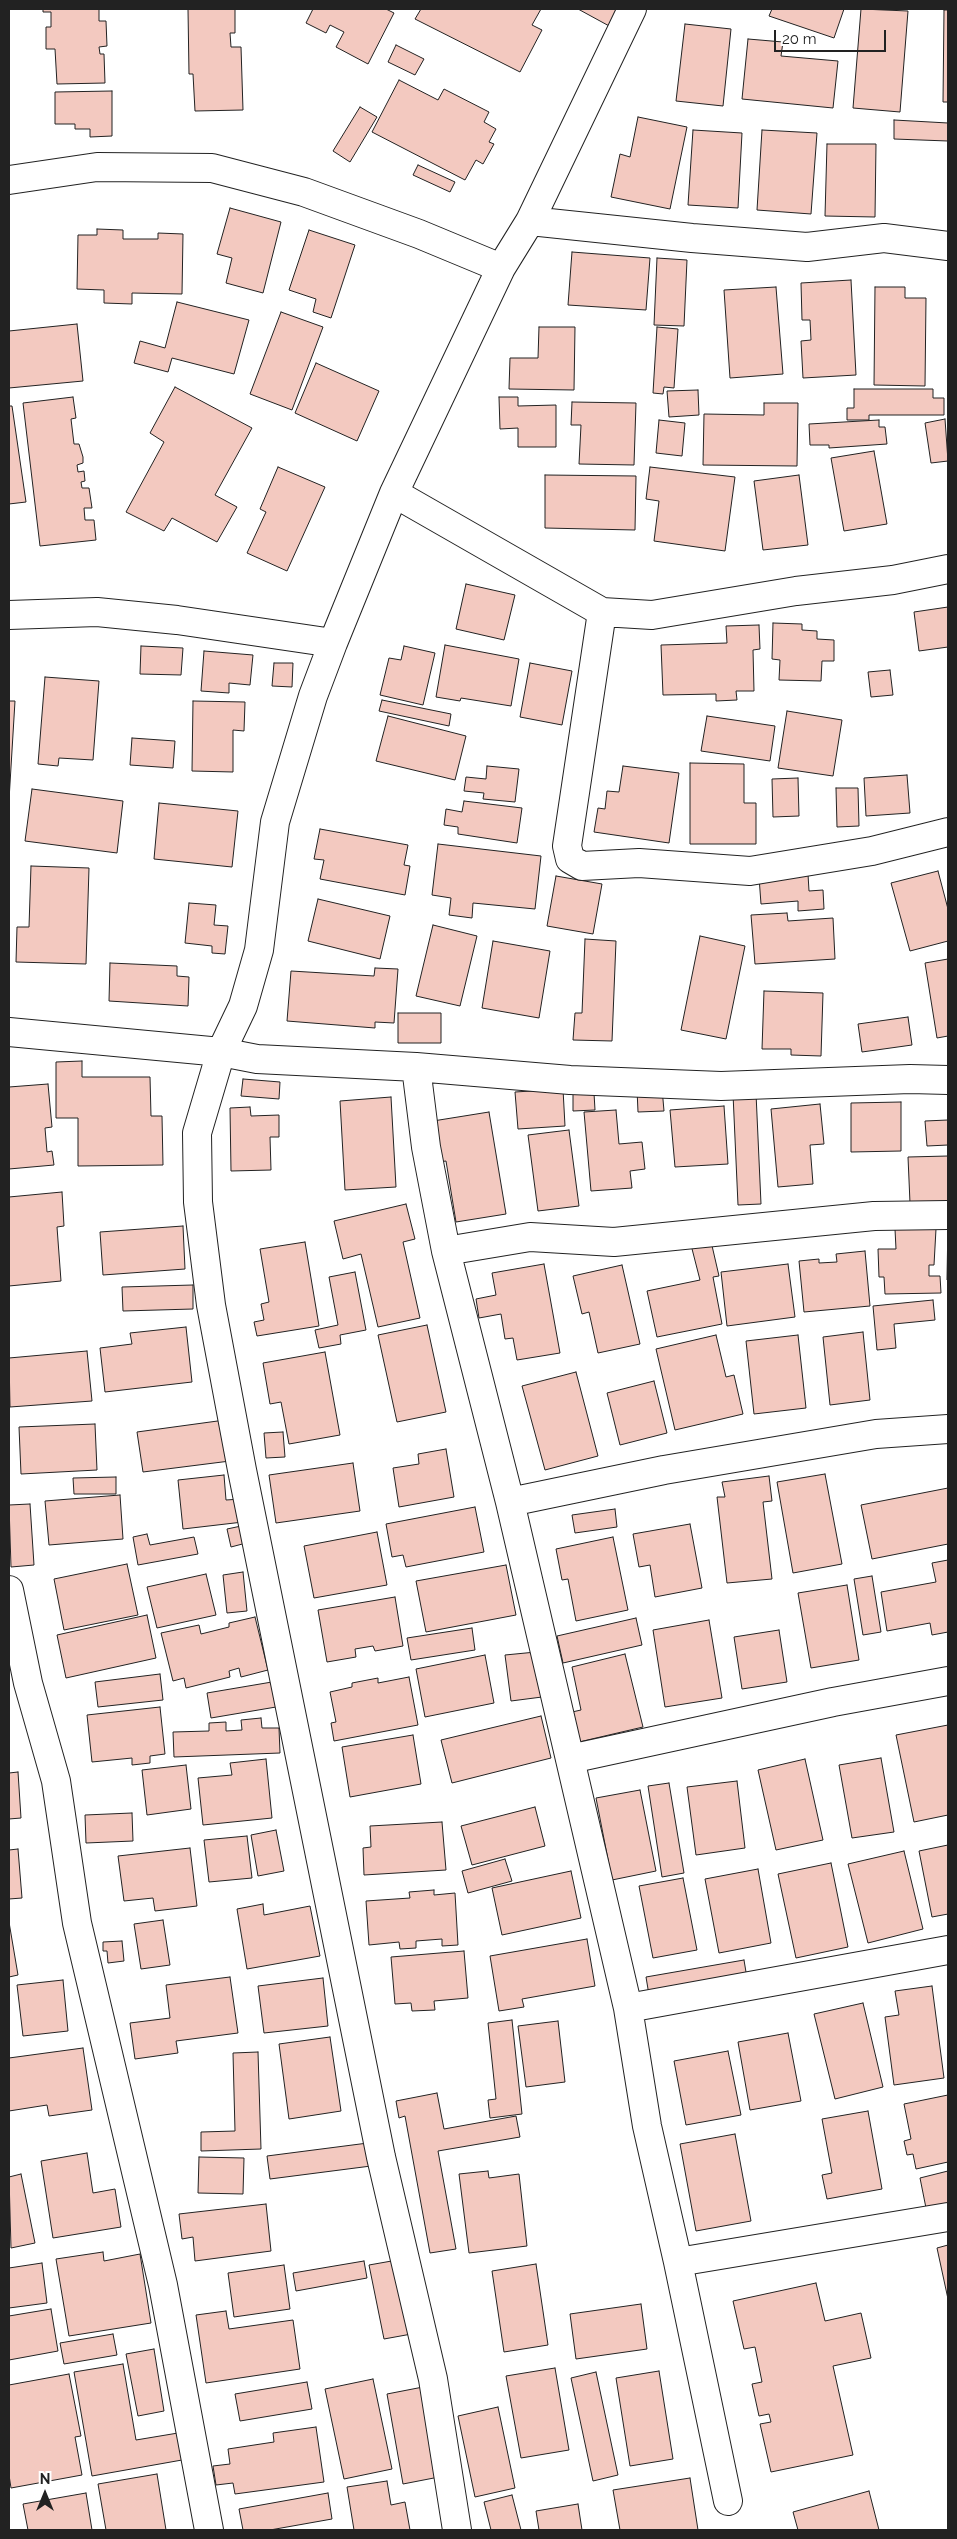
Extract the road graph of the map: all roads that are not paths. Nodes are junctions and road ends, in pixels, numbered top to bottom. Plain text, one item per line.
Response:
1 (632, 9) edge
2 (9, 180) edge
3 (530, 221) junction
4 (948, 246) edge
5 (501, 268) junction
6 (394, 493) junction
7 (948, 569) edge
8 (602, 612) junction
9 (9, 615) edge
10 (333, 643) junction
11 (948, 832) edge
12 (9, 1032) edge
13 (221, 1052) junction
14 (416, 1067) junction
15 (948, 1080) edge
16 (948, 1215) edge
17 (446, 1250) junction
18 (948, 1429) edge
19 (510, 1502) junction
20 (9, 1590) edge
21 (948, 1682) edge
22 (570, 1759) junction
23 (948, 1950) edge
24 (628, 2008) junction
25 (948, 2217) edge
26 (678, 2262) junction
27 (728, 2501) dead end
28 (209, 2530) edge
29 (457, 2530) edge

1 - 3 street
2 - 5 street
3 - 4 street
3 - 5 street
5 - 6 street
6 - 8 street
6 - 10 street
7 - 8 street
8 - 11 street
9 - 10 street
10 - 13 street
12 - 13 street
13 - 14 street
13 - 29 street
14 - 15 street
14 - 17 street
16 - 17 street
17 - 19 street
18 - 19 street
19 - 22 street
20 - 28 street
21 - 22 street
22 - 24 street
23 - 24 street
24 - 26 street
25 - 26 street
26 - 27 street

